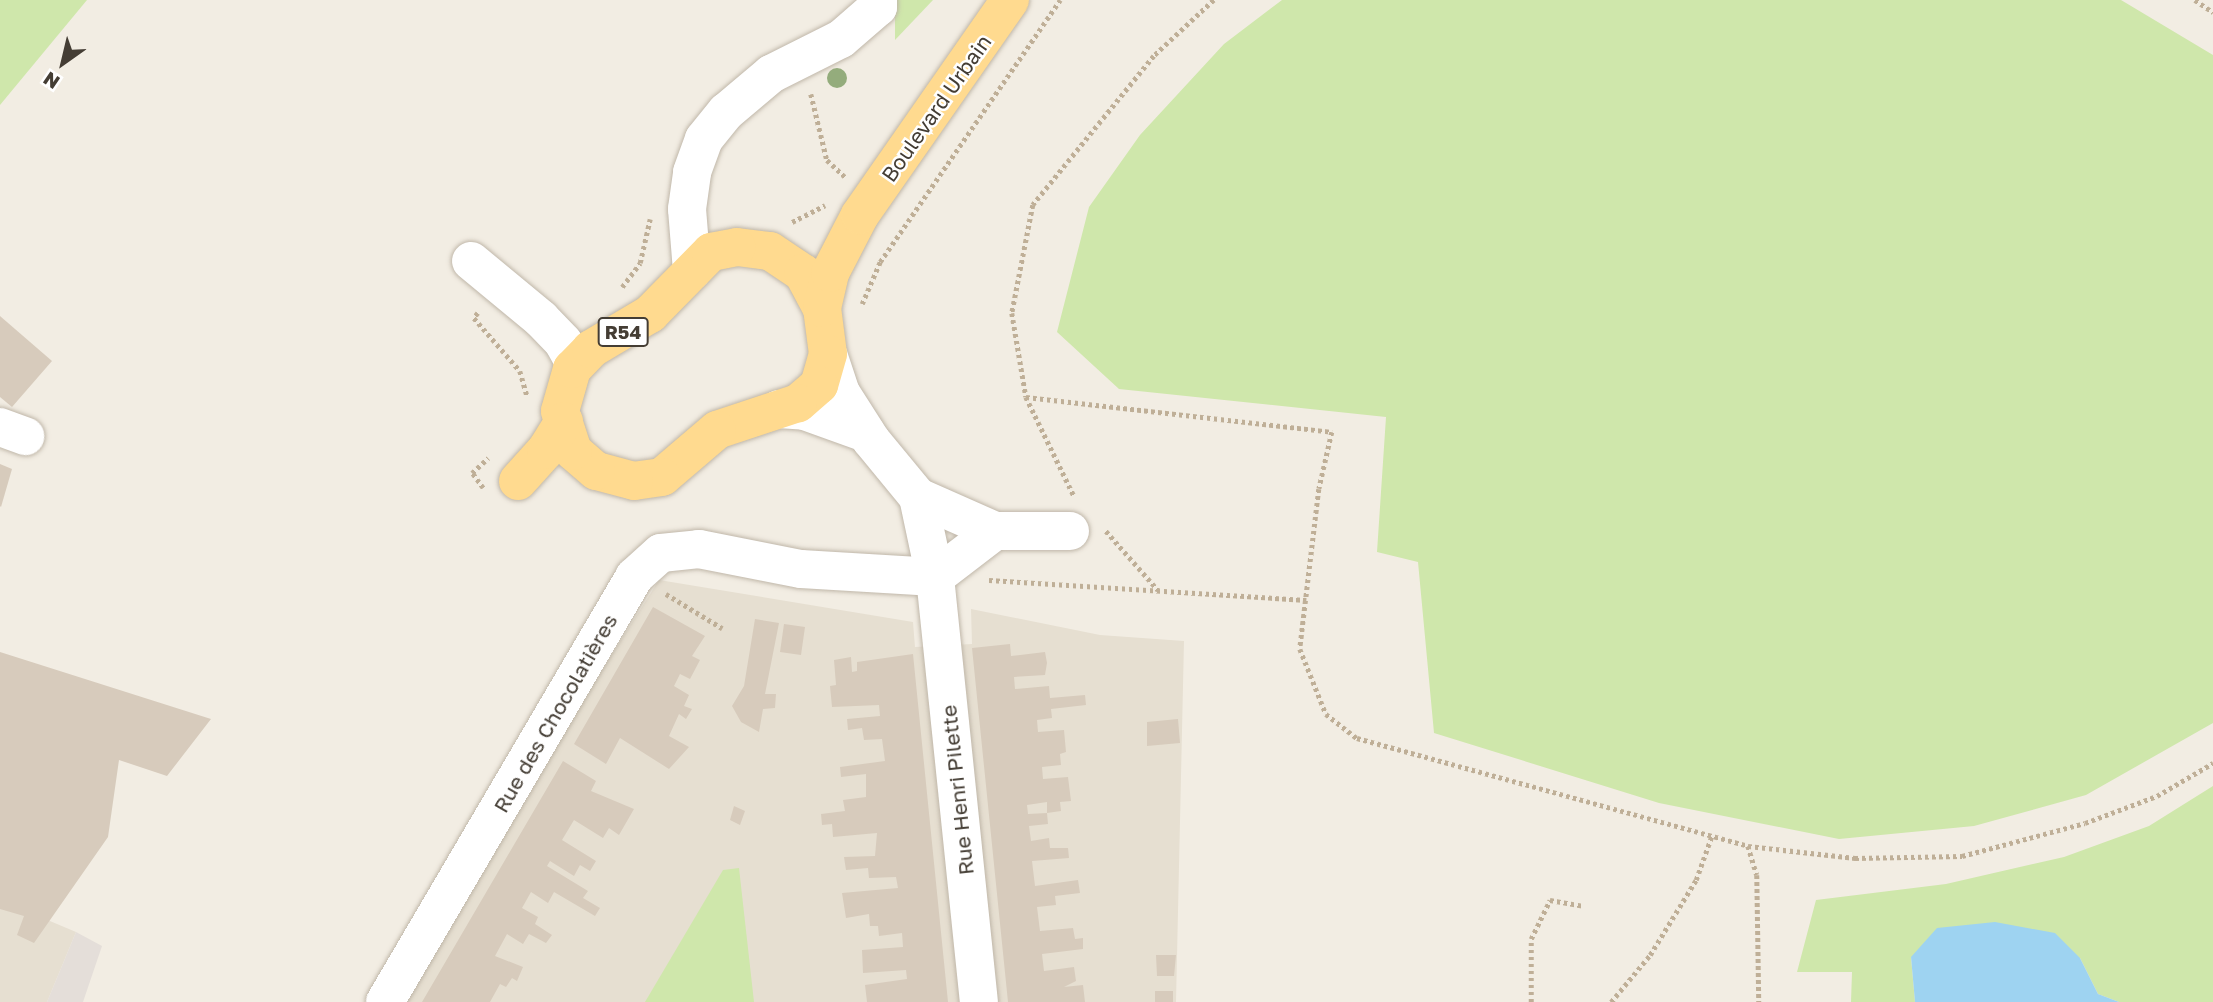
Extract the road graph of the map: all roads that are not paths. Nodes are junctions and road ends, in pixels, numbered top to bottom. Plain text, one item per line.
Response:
1 (878, 0) edge
2 (1010, 0) edge
3 (687, 209) junction
4 (860, 215) junction
5 (737, 247) junction
6 (778, 256) junction
7 (471, 261) dead end
8 (692, 271) junction
9 (840, 311) junction
10 (589, 354) junction
11 (828, 354) junction
12 (779, 409) junction
13 (564, 421) junction
14 (866, 433) junction
15 (518, 481) dead end
16 (918, 497) junction
17 (995, 531) junction
18 (1070, 531) dead end
19 (935, 577) junction
20 (385, 1002) edge
21 (979, 1002) edge

1 - 3 street
2 - 4 main road, Boulevard Urbain / R54
3 - 5 street
3 - 8 street
4 - 6 main road, Boulevard Urbain / R54
4 - 9 main road, Boulevard Urbain / R54
5 - 6 main road, R54
5 - 8 main road, R54
6 - 9 main road, R54
7 - 10 street
8 - 10 main road, R54
9 - 11 main road, R54
10 - 13 main road, R54
11 - 12 main road, R54
11 - 14 street, Rue Henri Pilette
12 - 13 main road, R54
12 - 14 street
13 - 15 main road, R54
14 - 16 street, Rue Henri Pilette
16 - 17 street
16 - 19 street, Rue Henri Pilette
17 - 18 street
17 - 19 street
19 - 20 street, Rue des Chocolatières
19 - 21 street, Rue Henri Pilette

